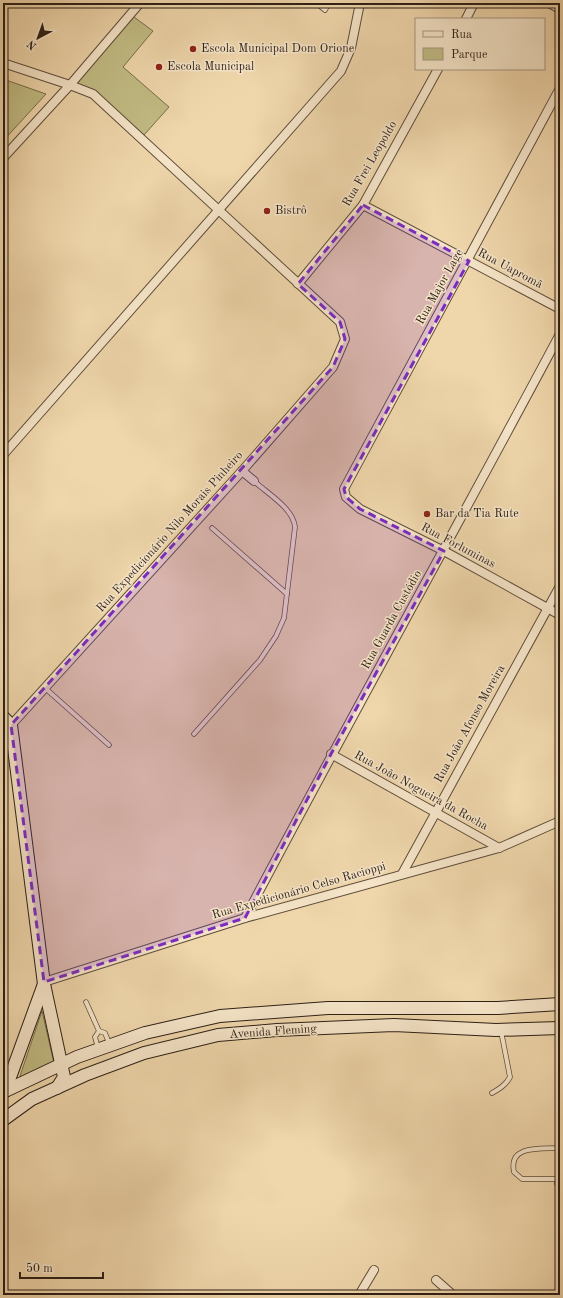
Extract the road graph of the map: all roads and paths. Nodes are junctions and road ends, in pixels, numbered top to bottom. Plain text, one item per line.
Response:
1 (140, 3) edge
2 (316, 3) edge
3 (329, 3) edge
4 (360, 3) edge
5 (474, 3) edge
6 (549, 3) edge
7 (560, 9) edge
8 (466, 18) edge
9 (3, 63) edge
10 (437, 70) edge
11 (70, 85) junction
12 (560, 88) edge
13 (3, 158) edge
14 (363, 205) junction
15 (218, 211) junction
16 (468, 261) junction
17 (298, 284) junction
18 (560, 309) edge
19 (560, 334) edge
20 (3, 455) edge
21 (242, 471) junction
22 (254, 481) joint
23 (346, 497) joint
24 (212, 528) dead end
25 (444, 551) junction
26 (560, 586) edge
27 (287, 594) junction
28 (548, 608) junction
29 (560, 615) edge
30 (45, 687) junction
31 (7, 721) edge
32 (3, 734) edge
33 (194, 734) dead end
34 (109, 745) dead end
35 (331, 754) junction
36 (435, 813) junction
37 (560, 822) edge
38 (499, 848) junction
39 (402, 874) junction
40 (245, 918) junction
41 (44, 983) junction
42 (86, 1002) dead end
43 (560, 1004) edge
44 (394, 1007) junction
45 (394, 1026) junction
46 (560, 1028) edge
47 (501, 1030) junction
48 (99, 1031) junction
49 (104, 1047) junction
50 (62, 1064) junction
51 (57, 1088) junction
52 (4, 1091) edge
53 (492, 1093) dead end
54 (3, 1120) edge
55 (559, 1146) edge
56 (374, 1270) dead end
57 (436, 1280) dead end
58 (359, 1295) edge
59 (453, 1295) edge

1 - 11 street
2 - 3 lane
4 - 15 street
5 - 8 street
6 - 7 street
9 - 11 street
10 - 14 street, Rua Frei Leopoldo
11 - 13 street
11 - 15 street
12 - 16 street, Rua Major Lage
14 - 16 street, Rua Uapromã
14 - 17 street, Rua Frei Leopoldo
15 - 17 street
15 - 20 street
16 - 18 street, Rua Uapromã
16 - 23 street, Rua Major Lage
17 - 21 street, Rua Expedicionário Nilo Morais Pinheiro
19 - 25 street, Rua Guarda Custódio
21 - 22 street
21 - 30 street, Rua Expedicionário Nilo Morais Pinheiro
22 - 27 lane
23 - 25 street, Rua Forluminas
24 - 27 lane
25 - 28 street, Rua Forluminas
25 - 35 street, Rua Guarda Custódio
26 - 28 street, Rua João Afonso Moreira
27 - 33 lane
28 - 29 street, Rua Forluminas
28 - 36 street, Rua João Afonso Moreira
30 - 31 street, Rua Expedicionário Nilo Morais Pinheiro
30 - 34 lane
31 - 32 street, Rua Expedicionário Nilo Morais Pinheiro
31 - 41 street
35 - 36 street, Rua João Nogueira da Rocha
35 - 40 street, Rua Guarda Custódio
36 - 38 street, Rua João Nogueira da Rocha
36 - 39 street, Rua João Afonso Moreira
37 - 38 street, Rua Expedicionário Celso Racioppi
38 - 39 street, Rua Expedicionário Celso Racioppi
39 - 40 street, Rua Expedicionário Celso Racioppi
40 - 41 street, Rua Expedicionário Celso Racioppi
41 - 50 street
41 - 52 street
42 - 48 lane
43 - 44 street, Avenida Fleming
44 - 45 street
44 - 49 street, Avenida Fleming
45 - 47 street, Avenida Fleming
45 - 51 street, Avenida Fleming
46 - 47 street, Avenida Fleming
47 - 53 lane
48 - 49 lane
48 - 49 lane
49 - 50 street, Avenida Fleming
50 - 51 street
50 - 52 street, Avenida Fleming
51 - 54 street, Avenida Fleming
55 - 55 lane
56 - 58 street
57 - 59 street

